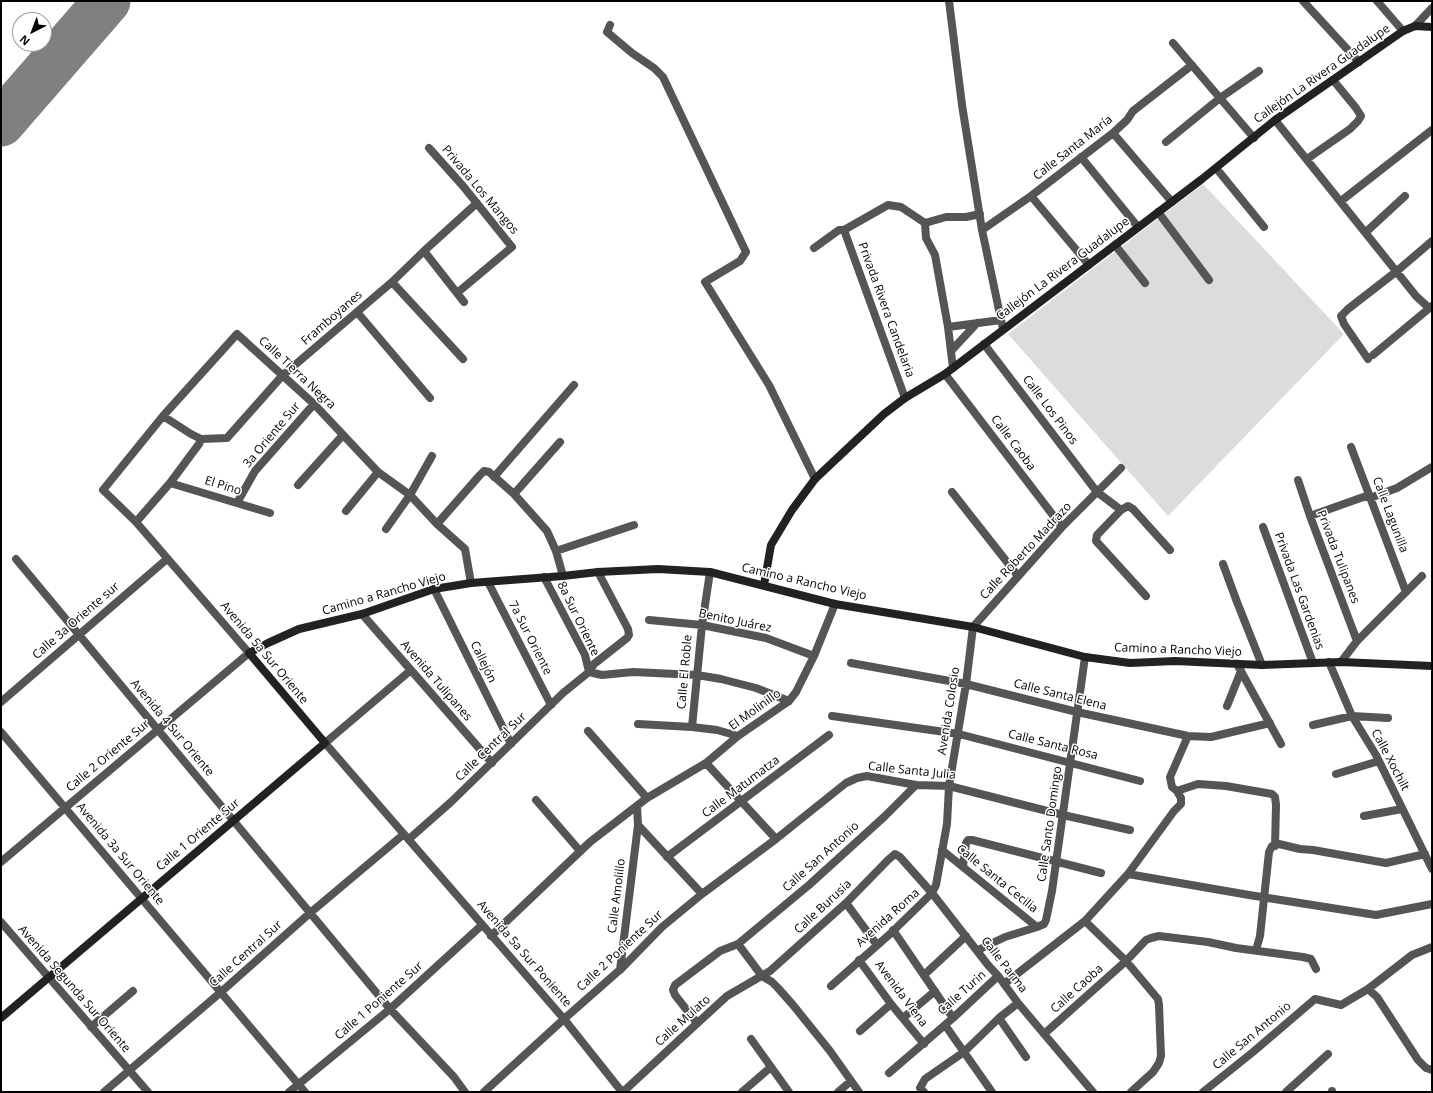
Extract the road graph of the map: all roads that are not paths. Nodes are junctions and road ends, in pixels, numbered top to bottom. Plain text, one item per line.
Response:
1 (949, 1) edge
2 (1302, 1) edge
3 (1377, 1) edge
4 (1432, 8) edge
5 (610, 25) dead end
6 (1415, 26) junction
7 (1432, 27) edge
8 (1404, 31) junction
9 (1173, 43) dead end
10 (1359, 62) junction
11 (1192, 65) junction
12 (1259, 71) dead end
13 (1333, 80) junction
14 (1220, 98) junction
15 (1275, 120) junction
16 (1432, 130) edge
17 (1113, 133) junction
18 (1254, 138) junction
19 (1166, 142) dead end
20 (429, 148) dead end
21 (1081, 157) junction
22 (1307, 159) junction
23 (1216, 168) junction
24 (1031, 196) junction
25 (1405, 196) dead end
26 (1172, 202) junction
27 (1341, 202) junction
28 (477, 203) junction
29 (1158, 212) junction
30 (980, 214) junction
31 (925, 223) junction
32 (1138, 227) junction
33 (1264, 227) dead end
34 (844, 230) junction
35 (982, 230) junction
36 (1366, 232) junction
37 (1432, 241) edge
38 (1115, 245) junction
39 (814, 248) dead end
40 (424, 251) junction
41 (1089, 265) junction
42 (1397, 271) junction
43 (1209, 280) dead end
44 (392, 282) junction
45 (1145, 283) dead end
46 (457, 293) junction
47 (464, 302) dead end
48 (1431, 305) edge
49 (357, 312) junction
50 (1001, 320) junction
51 (977, 323) junction
52 (948, 327) junction
53 (1003, 329) junction
54 (984, 344) junction
55 (951, 352) junction
56 (463, 360) dead end
57 (953, 368) junction
58 (945, 374) junction
59 (282, 376) junction
60 (574, 385) dead end
61 (430, 398) dead end
62 (905, 398) junction
63 (314, 404) junction
64 (163, 416) junction
65 (343, 435) junction
66 (201, 439) junction
67 (560, 442) dead end
68 (1351, 447) dead end
69 (432, 456) dead end
70 (1432, 467) edge
71 (1121, 468) dead end
72 (378, 472) junction
73 (494, 477) junction
74 (816, 479) junction
75 (1298, 480) dead end
76 (170, 483) junction
77 (298, 485) dead end
78 (103, 490) joint
79 (952, 492) dead end
80 (1097, 492) junction
81 (514, 494) junction
82 (410, 495) junction
83 (1370, 496) junction
84 (237, 503) junction
85 (1121, 510) junction
86 (346, 511) dead end
87 (270, 513) dead end
88 (1310, 516) junction
89 (136, 522) junction
90 (437, 524) junction
91 (634, 525) dead end
92 (1062, 527) junction
93 (1263, 527) dead end
94 (386, 529) dead end
95 (1170, 550) dead end
96 (556, 551) junction
97 (167, 558) junction
98 (16, 559) dead end
99 (1223, 564) dead end
100 (598, 572) junction
101 (710, 572) junction
102 (563, 576) junction
103 (1018, 576) junction
104 (1422, 576) dead end
105 (544, 577) junction
106 (488, 582) junction
107 (472, 583) junction
108 (764, 585) junction
109 (434, 589) junction
110 (1406, 592) junction
111 (1146, 596) dead end
112 (834, 604) junction
113 (362, 614) junction
114 (648, 620) dead end
115 (702, 624) junction
116 (973, 627) junction
117 (79, 635) junction
118 (1358, 641) junction
119 (249, 653) junction
120 (814, 656) junction
121 (1085, 657) junction
122 (1329, 662) junction
123 (1341, 662) junction
124 (1313, 663) junction
125 (851, 664) dead end
126 (1262, 665) junction
127 (1432, 666) edge
128 (1239, 668) junction
129 (410, 670) junction
130 (588, 672) junction
131 (697, 675) junction
132 (966, 684) junction
133 (789, 701) junction
134 (1, 702) edge
135 (551, 705) junction
136 (1227, 706) dead end
137 (1077, 712) junction
138 (832, 716) dead end
139 (1352, 716) junction
140 (1388, 718) dead end
141 (638, 724) dead end
142 (1270, 724) junction
143 (1313, 725) dead end
144 (692, 727) junction
145 (158, 730) junction
146 (1, 732) edge
147 (588, 732) dead end
148 (959, 734) junction
149 (829, 735) dead end
150 (738, 736) junction
151 (1188, 736) junction
152 (325, 743) junction
153 (511, 744) junction
154 (1280, 744) dead end
155 (1379, 761) junction
156 (1070, 762) junction
157 (492, 763) junction
158 (706, 763) junction
159 (1336, 774) dead end
160 (1140, 781) dead end
161 (916, 785) junction
162 (949, 786) junction
163 (1177, 791) junction
164 (647, 798) junction
165 (536, 800) dead end
166 (742, 802) junction
167 (637, 806) junction
168 (65, 808) junction
169 (1402, 809) junction
170 (1063, 815) junction
171 (1364, 816) dead end
172 (233, 821) junction
173 (638, 825) junction
174 (1130, 830) dead end
175 (406, 836) junction
176 (776, 839) junction
177 (1275, 846) junction
178 (942, 850) junction
179 (580, 851) junction
180 (896, 854) joint
181 (1425, 854) junction
182 (667, 857) junction
183 (1, 862) edge
184 (1056, 862) junction
185 (963, 866) junction
186 (1432, 869) edge
187 (1101, 873) dead end
188 (1128, 874) junction
189 (932, 893) junction
190 (702, 894) junction
191 (142, 898) junction
192 (1264, 898) junction
193 (846, 903) junction
194 (1432, 904) edge
195 (310, 913) junction
196 (1085, 921) junction
197 (1, 922) edge
198 (482, 925) junction
199 (1037, 927) junction
200 (893, 930) junction
201 (491, 936) junction
202 (966, 936) junction
203 (738, 944) junction
204 (877, 945) junction
205 (1432, 947) edge
206 (978, 950) junction
207 (1256, 950) junction
208 (859, 960) junction
209 (1126, 961) junction
210 (1316, 969) dead end
211 (620, 970) junction
212 (924, 975) junction
213 (763, 976) junction
214 (998, 976) junction
215 (48, 977) junction
216 (1004, 984) junction
217 (831, 986) dead end
218 (1368, 989) junction
219 (133, 991) dead end
220 (935, 991) junction
221 (221, 992) junction
222 (1018, 1003) junction
223 (891, 1004) junction
224 (390, 1008) junction
225 (1, 1018) edge
226 (903, 1018) junction
227 (953, 1018) junction
228 (999, 1018) junction
229 (564, 1019) junction
230 (697, 1024) junction
231 (945, 1025) junction
232 (91, 1027) junction
233 (860, 1031) dead end
234 (1044, 1034) junction
235 (751, 1039) dead end
236 (924, 1044) junction
237 (964, 1052) junction
238 (1328, 1054) dead end
239 (1026, 1057) dead end
240 (771, 1066) junction
241 (1432, 1070) edge
242 (129, 1071) junction
243 (888, 1073) dead end
244 (851, 1081) junction
245 (299, 1084) junction
246 (104, 1092) edge
247 (148, 1092) edge
248 (289, 1092) edge
249 (305, 1092) edge
250 (465, 1092) edge
251 (484, 1092) edge
252 (623, 1092) edge
253 (742, 1092) edge
254 (789, 1092) edge
255 (838, 1092) edge
256 (859, 1092) edge
257 (924, 1092) edge
258 (992, 1092) edge
259 (1093, 1092) edge
260 (1131, 1092) edge
261 (1203, 1092) edge
262 (1286, 1092) edge

1 - 30 street
2 - 10 street
3 - 8 street
4 - 6 street
5 - 74 street
6 - 7 street, Callejón La Rivera Guadalupe
6 - 8 street, Callejón La Rivera Guadalupe
8 - 10 street, Callejón La Rivera Guadalupe
9 - 11 street
10 - 13 street, Callejón La Rivera Guadalupe
11 - 14 street
11 - 17 street, Calle Santa María
12 - 14 street
13 - 15 street, Callejón La Rivera Guadalupe
13 - 22 street
14 - 18 street
14 - 19 street
15 - 18 street, Callejón La Rivera Guadalupe
15 - 22 street
16 - 27 street
17 - 21 street, Calle Santa María
17 - 26 street
18 - 23 street, Callejón La Rivera Guadalupe
20 - 28 street, Privada Los Mangos
21 - 24 street, Calle Santa María
21 - 32 street
22 - 27 street
23 - 26 street, Callejón La Rivera Guadalupe
23 - 33 street
24 - 35 street, Calle Santa María
24 - 41 street
25 - 36 street
26 - 29 street, Callejón La Rivera Guadalupe
27 - 36 street
28 - 40 street, Framboyanes
28 - 46 street, Privada Los Mangos
29 - 32 street, Callejón La Rivera Guadalupe
29 - 43 street
30 - 31 street
30 - 35 street
31 - 34 street
31 - 52 street
32 - 38 street, Callejón La Rivera Guadalupe
34 - 39 street
34 - 62 street, Privada Rivera Candelaria
35 - 50 street
36 - 42 street
37 - 42 street
38 - 41 street, Callejón La Rivera Guadalupe
38 - 45 street
40 - 44 street, Framboyanes
40 - 46 street
41 - 53 street, Callejón La Rivera Guadalupe
42 - 48 street
42 - 48 street
44 - 49 street, Framboyanes
44 - 56 street
46 - 47 street
49 - 59 street, Framboyanes
49 - 61 street
50 - 51 street
50 - 53 street
51 - 52 street
51 - 55 street
52 - 55 street
53 - 54 street, Callejón La Rivera Guadalupe
54 - 57 street, Callejón La Rivera Guadalupe
54 - 80 street, Calle Los Pinos
55 - 57 street
57 - 58 street, Callejón La Rivera Guadalupe
58 - 62 street, Callejón La Rivera Guadalupe
58 - 92 street, Calle Caoba
59 - 63 street, Calle Tierra Negra
59 - 64 street, Calle Tierra Negra
59 - 66 street, Framboyanes
60 - 73 street
62 - 74 street, Callejón La Rivera Guadalupe
63 - 65 street, Calle Tierra Negra
63 - 84 street, 3a Oriente Sur
64 - 66 street
64 - 78 street, Calle Tierra Negra
65 - 72 street, Calle Tierra Negra
65 - 77 street
66 - 76 street
67 - 81 street
68 - 83 street, Calle Lagunilla
69 - 82 street
70 - 83 street
71 - 80 street, Calle Roberto Madrazo
72 - 82 street, Calle Tierra Negra
72 - 86 street
73 - 81 street
73 - 90 street
74 - 108 street, Callejón La Rivera Guadalupe
75 - 88 street, Privada Tulipanes
76 - 84 street, El Pino
76 - 89 street
78 - 89 street, Avenida 5a Sur Oriente
79 - 103 street
80 - 85 street, Calle Los Pinos
80 - 92 street, Calle Roberto Madrazo
81 - 96 street
82 - 90 street, Calle Tierra Negra
82 - 94 street
83 - 88 street
83 - 110 street, Calle Lagunilla
84 - 87 street, El Pino
85 - 95 street
85 - 111 street
88 - 118 street, Privada Tulipanes
89 - 97 street, Avenida 5a Sur Oriente
90 - 107 street, Calle Tierra Negra
91 - 96 street
92 - 103 street, Calle Roberto Madrazo
93 - 124 street, Privada Las Gardenias
96 - 102 street
97 - 117 street, Calle 3a Oriente sur
97 - 119 street, Avenida 5a Sur Oriente
98 - 117 street, Avenida 4 Sur Oriente
99 - 126 street
100 - 101 street, Camino a Rancho Viejo
100 - 102 street, Camino a Rancho Viejo
100 - 130 street, Calle Central Sur
101 - 108 street, Camino a Rancho Viejo
101 - 115 street, Calle El Roble
102 - 105 street, Camino a Rancho Viejo
103 - 116 street, Calle Roberto Madrazo
104 - 110 street
105 - 106 street, Camino a Rancho Viejo
105 - 130 street, 8a Sur Oriente
106 - 107 street, Camino a Rancho Viejo
106 - 135 street, 7a Sur Oriente
107 - 109 street, Camino a Rancho Viejo
108 - 112 street, Camino a Rancho Viejo
109 - 113 street, Camino a Rancho Viejo
109 - 153 street, Callejón
110 - 118 street
112 - 116 street, Camino a Rancho Viejo
112 - 120 street, El Molinillo
113 - 119 street, Camino a Rancho Viejo
113 - 129 street, Avenida Tulipanes
114 - 115 street, Benito Juárez
115 - 120 street, Benito Juárez
115 - 131 street, Calle El Roble
116 - 121 street, Camino a Rancho Viejo
116 - 132 street, Avenida Colosio
117 - 134 street, Calle 3a Oriente sur
117 - 145 street, Avenida 4 Sur Oriente
118 - 123 street
119 - 145 street, Calle 2 Oriente Sur
119 - 152 street, Avenida 5a Sur Oriente
120 - 133 street, El Molinillo
121 - 128 street, Camino a Rancho Viejo
121 - 137 street, Calle Santo Domingo
122 - 123 street, Camino a Rancho Viejo
122 - 124 street, Camino a Rancho Viejo
122 - 139 street, Calle Xochilt
123 - 127 street, Camino a Rancho Viejo
124 - 126 street, Camino a Rancho Viejo
125 - 132 street, Calle Santa Elena
126 - 128 street, Camino a Rancho Viejo
128 - 136 street
128 - 142 street
129 - 152 street, Calle 1 Oriente Sur
129 - 157 street, Avenida Tulipanes
130 - 131 street
130 - 135 street, Calle Central Sur
131 - 133 street
131 - 144 street, Calle El Roble
132 - 137 street, Calle Santa Elena
132 - 148 street, Avenida Colosio
133 - 150 street, El Molinillo
135 - 153 street, Calle Central Sur
137 - 151 street, Calle Santa Elena
137 - 156 street, Calle Santo Domingo
138 - 148 street, Calle Santa Rosa
139 - 140 street
139 - 143 street
139 - 155 street, Calle Xochilt
141 - 144 street
142 - 151 street, Calle Santa Elena
142 - 154 street
144 - 150 street
145 - 168 street, Calle 2 Oriente Sur
145 - 172 street, Avenida 4 Sur Oriente
146 - 168 street, Avenida 3a Sur Oriente
147 - 164 street
148 - 156 street, Calle Santa Rosa
148 - 162 street, Avenida Colosio
149 - 166 street, Calle Matumatza
150 - 158 street, El Molinillo
151 - 163 street
152 - 172 street, Calle 1 Oriente Sur
152 - 175 street, Avenida 5a Sur Oriente
153 - 157 street, Calle Central Sur
155 - 159 street
155 - 169 street, Calle Xochilt
156 - 160 street, Calle Santa Rosa
156 - 170 street, Calle Santo Domingo
157 - 175 street, Calle Central Sur
158 - 164 street, El Molinillo
158 - 166 street
161 - 162 street, Calle Santa Julia
161 - 176 street, Calle Santa Julia
161 - 203 street, Calle San Antonio
162 - 170 street, Calle Santa Julia
162 - 178 street, Avenida Colosio
163 - 177 street
163 - 188 street
164 - 167 street, El Molinillo
165 - 179 street
166 - 176 street
166 - 182 street, Calle Matumatza
167 - 173 street
167 - 179 street, El Molinillo
168 - 183 street, Calle 2 Oriente Sur
168 - 191 street, Avenida 3a Sur Oriente
169 - 171 street
169 - 181 street, Calle Xochilt
170 - 174 street, Calle Santa Julia
170 - 184 street, Calle Santo Domingo
172 - 191 street, Calle 1 Oriente Sur
172 - 195 street, Avenida 4 Sur Oriente
173 - 182 street
173 - 211 street, Calle Amolillo
175 - 195 street, Calle Central Sur
175 - 198 street, Avenida 5a Sur Poniente
176 - 190 street, Calle Santa Julia
177 - 181 street
177 - 192 street
178 - 185 street, Calle Santa Cecilia
178 - 189 street, Avenida Colosio
179 - 201 street, El Molinillo
180 - 189 street, Calle Parma
180 - 193 street, Calle Burusia
181 - 186 street, Calle Xochilt
182 - 190 street
184 - 185 street
184 - 187 street
184 - 199 street, Calle Santo Domingo
185 - 199 street, Calle Santa Cecilia
188 - 192 street
188 - 196 street
189 - 200 street, Avenida Roma
189 - 202 street, Calle Parma
190 - 211 street, Calle 2 Poniente Sur
191 - 215 street, Calle 1 Oriente Sur
191 - 221 street, Avenida 3a Sur Oriente
192 - 194 street
192 - 207 street
193 - 204 street
193 - 213 street, Calle Burusia
195 - 221 street, Calle Central Sur
195 - 224 street, Avenida 4 Sur Oriente
196 - 209 street
196 - 216 street
197 - 215 street, Avenida Segunda Sur Oriente
198 - 201 street, Avenida 5a Sur Poniente
198 - 224 street, Calle 1 Poniente Sur
199 - 206 street
200 - 204 street, Avenida Roma
200 - 212 street
201 - 229 street, Avenida 5a Sur Poniente
202 - 206 street, Calle Parma
202 - 212 street
203 - 213 street
203 - 230 street, Calle San Antonio
204 - 208 street, Avenida Roma
205 - 218 street
206 - 214 street, Calle Parma
207 - 209 street, Calle Caoba
207 - 210 street, Calle Caoba
208 - 217 street, Avenida Roma
208 - 223 street, Avenida Viena
209 - 234 street, Calle Caoba
209 - 260 street
211 - 229 street, Calle 2 Poniente Sur
212 - 220 street
213 - 230 street, Calle Mulato
213 - 244 street
214 - 216 street, Calle Parma
214 - 227 street, Calle Turin
215 - 225 street, Calle 1 Oriente Sur
215 - 232 street, Avenida Segunda Sur Oriente
216 - 222 street, Calle Parma
218 - 241 street
218 - 261 street, Calle San Antonio
219 - 232 street
220 - 226 street
220 - 227 street
221 - 242 street, Calle Central Sur
221 - 245 street, Avenida 3a Sur Oriente
222 - 228 street
222 - 234 street, Calle Parma
223 - 226 street, Avenida Viena
223 - 233 street
224 - 245 street, Calle 1 Poniente Sur
224 - 250 street, Avenida 4 Sur Oriente
226 - 236 street, Avenida Viena
227 - 231 street, Calle Turin
228 - 237 street
228 - 239 street
229 - 251 street, Calle 2 Poniente Sur
229 - 252 street, Avenida 5a Sur Poniente
230 - 252 street, Calle Mulato
231 - 236 street, Calle Turin
231 - 237 street
232 - 242 street, Avenida Segunda Sur Oriente
234 - 259 street, Calle Parma
235 - 240 street
236 - 243 street, Calle Turin
237 - 257 street
237 - 258 street
238 - 262 street
240 - 253 street
240 - 254 street
242 - 246 street, Calle Central Sur
242 - 247 street, Avenida Segunda Sur Oriente
244 - 255 street
244 - 256 street
245 - 248 street, Calle 1 Poniente Sur
245 - 249 street, Avenida 3a Sur Oriente

